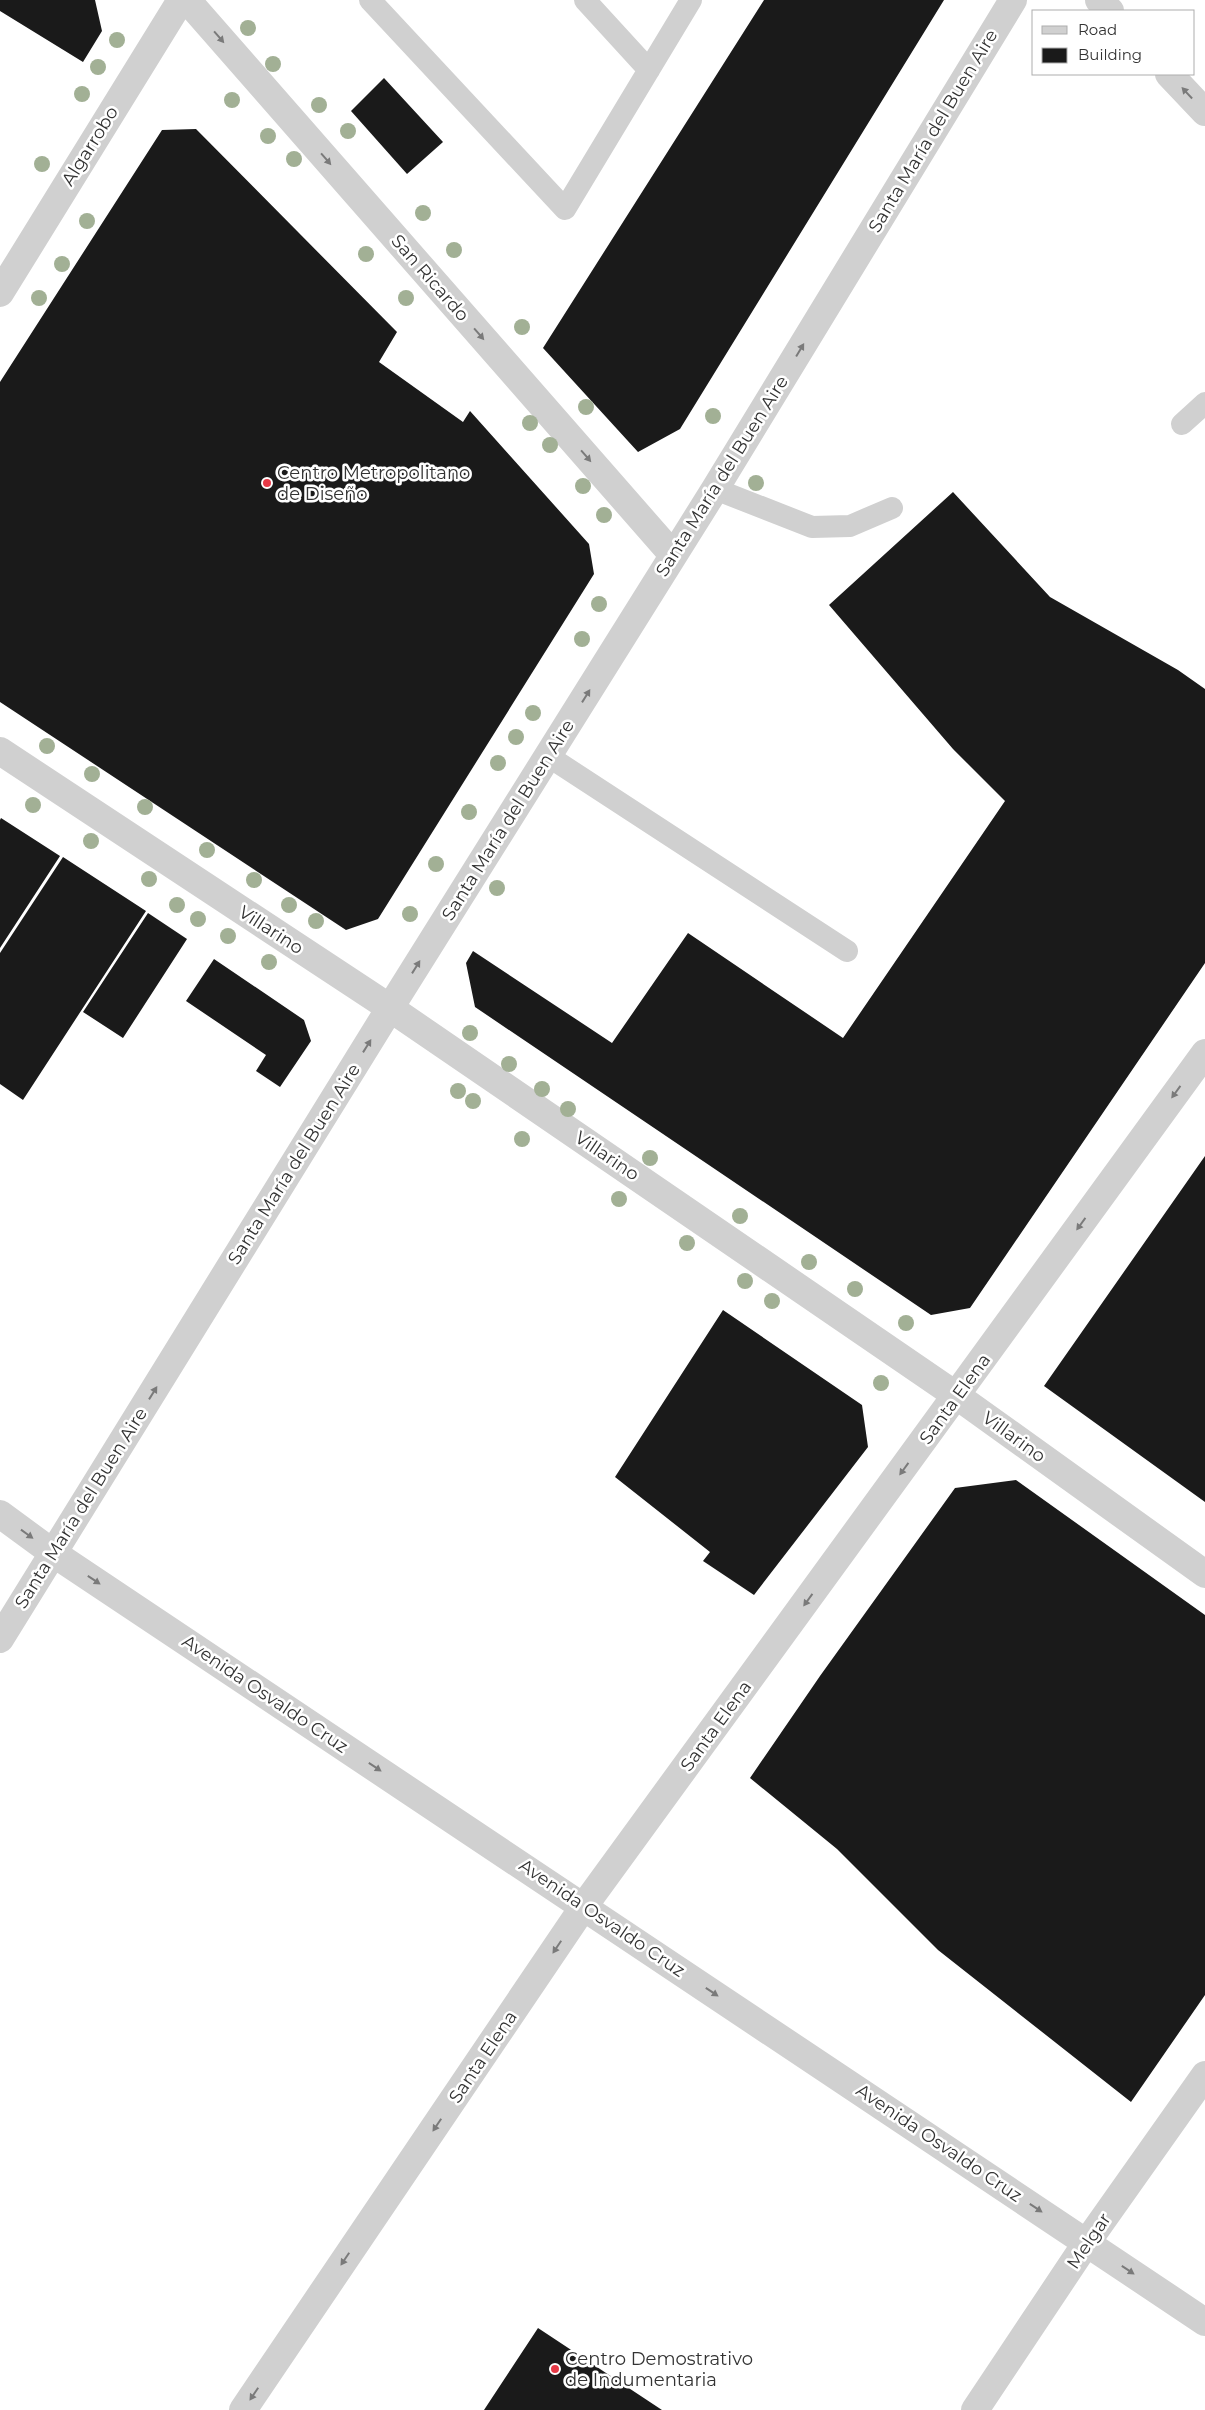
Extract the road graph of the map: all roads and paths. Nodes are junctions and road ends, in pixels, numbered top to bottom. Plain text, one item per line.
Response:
1 (180, 0) edge
2 (187, 0) edge
3 (370, 0) edge
4 (585, 0) edge
5 (691, 0) edge
6 (1013, 0) edge
7 (1099, 0) edge
8 (1109, 10) edge
9 (649, 70) junction
10 (1170, 75) edge
11 (1205, 112) edge
12 (0, 293) edge
13 (1205, 403) edge
14 (1182, 424) dead end
15 (715, 489) junction
16 (892, 508) dead end
17 (673, 555) junction
18 (0, 751) edge
19 (548, 756) junction
20 (848, 951) dead end
21 (390, 1008) junction
22 (1205, 1053) edge
23 (957, 1396) junction
24 (0, 1514) edge
25 (54, 1553) junction
26 (1205, 1574) edge
27 (0, 1639) edge
28 (584, 1906) junction
29 (1205, 2075) edge
30 (1087, 2242) junction
31 (1205, 2322) edge
32 (243, 2410) edge
33 (976, 2410) edge

1 - 12 street, Algarrobo
2 -> 17 street, San Ricardo
3 - 9 lane
4 - 9 lane
5 - 9 lane
15 -> 6 street, Santa María del Buen Aire
7 - 8 street
11 -> 10 street
13 - 14 lane
15 - 16 lane
15 - 17 street, Santa María del Buen Aire
19 -> 17 street, Santa María del Buen Aire
18 - 21 street, Villarino
19 - 20 lane
21 -> 19 street, Santa María del Buen Aire
21 - 23 street, Villarino
25 -> 21 street, Santa María del Buen Aire
22 -> 23 street, Santa Elena
23 - 26 street, Villarino
23 -> 28 street, Santa Elena
24 -> 25 street, Avenida Osvaldo Cruz
25 - 27 street, Santa María del Buen Aire
25 -> 28 street, Avenida Osvaldo Cruz
28 -> 30 street, Avenida Osvaldo Cruz
28 -> 32 street, Santa Elena
29 - 30 street, Melgar
30 -> 31 street, Avenida Osvaldo Cruz
30 - 33 street, Melgar

